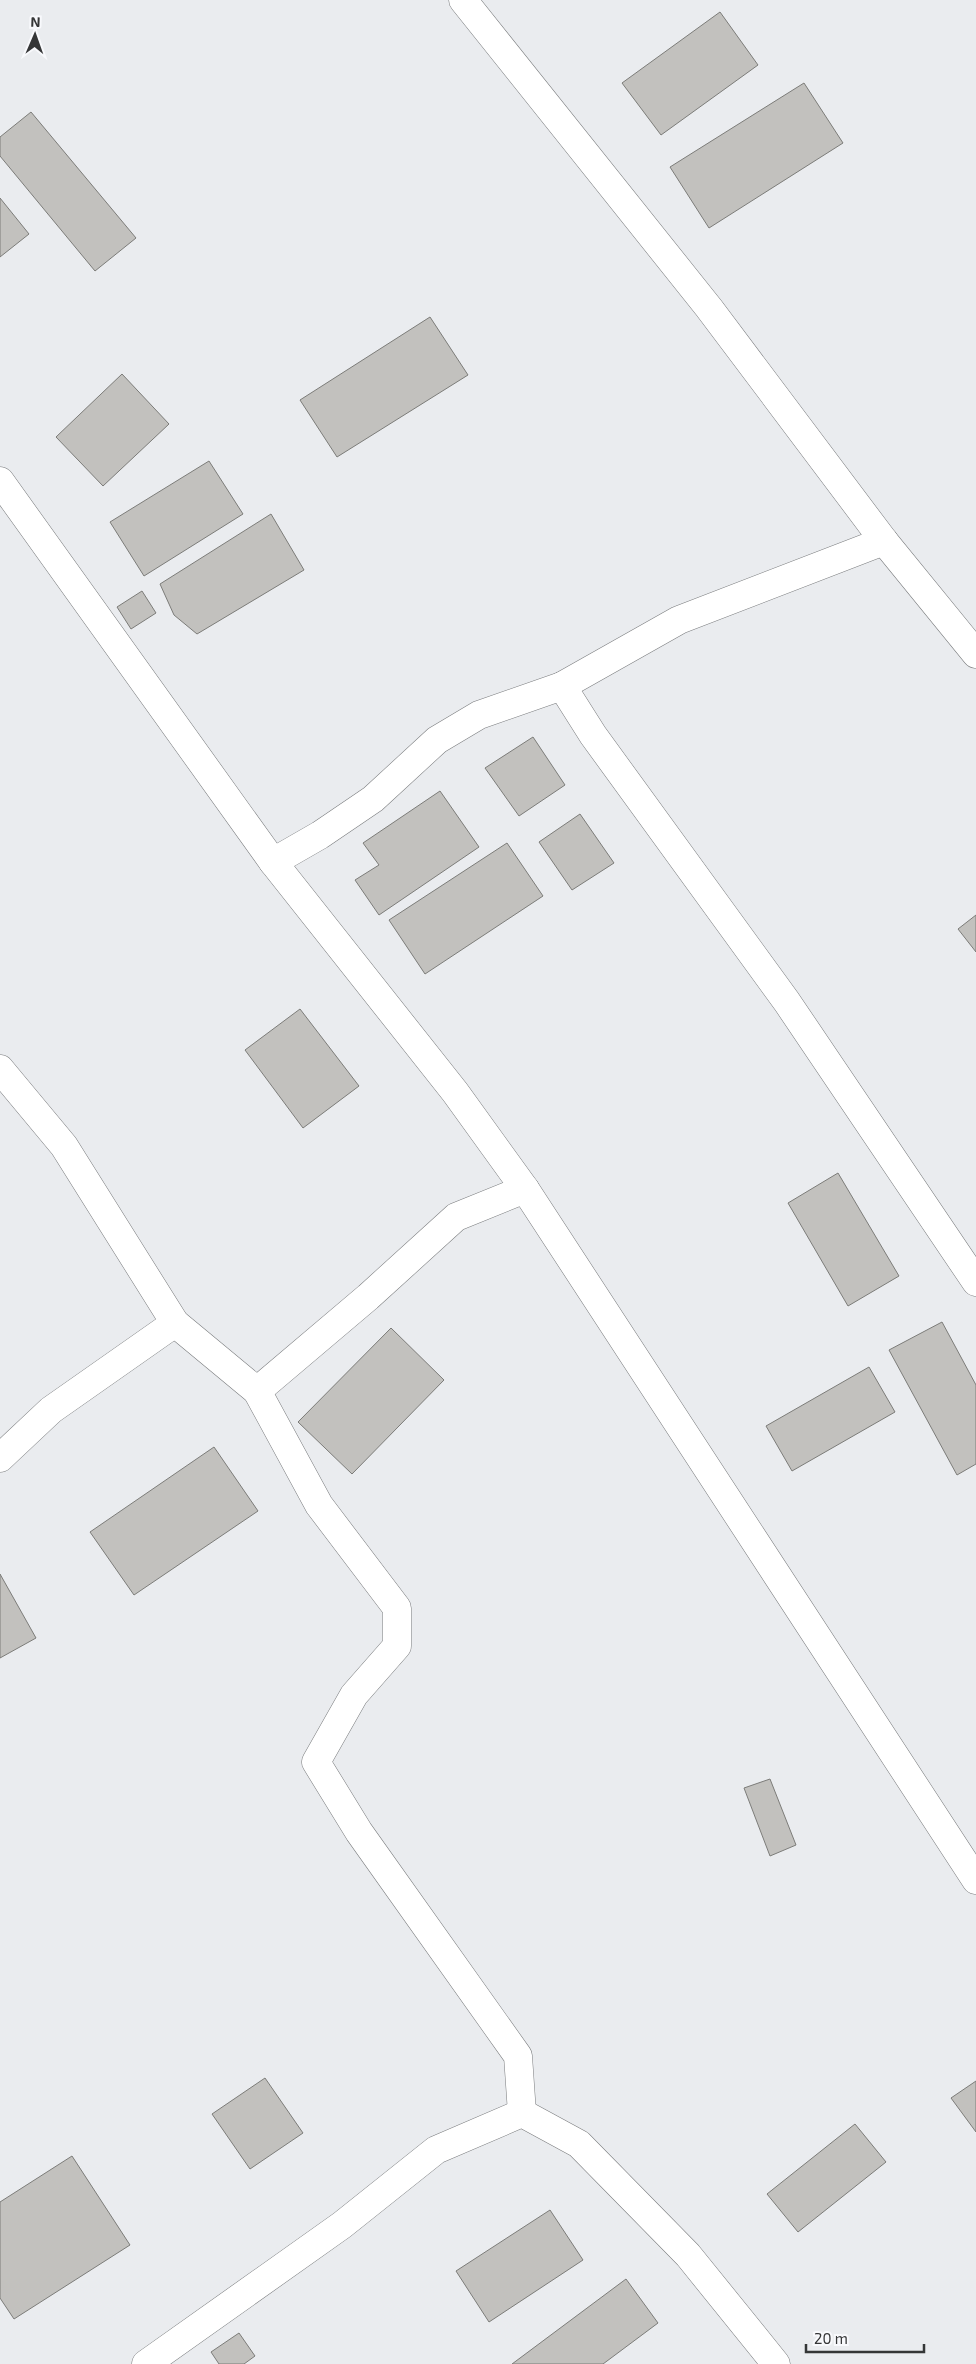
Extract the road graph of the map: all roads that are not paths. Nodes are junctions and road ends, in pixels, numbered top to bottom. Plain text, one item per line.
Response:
1 (463, 0) edge
2 (0, 481) edge
3 (884, 541) junction
4 (976, 654) edge
5 (562, 686) junction
6 (273, 862) junction
7 (0, 1069) edge
8 (525, 1189) junction
9 (976, 1282) edge
10 (175, 1323) junction
11 (257, 1392) junction
12 (0, 1458) edge
13 (976, 1880) edge
14 (522, 2114) junction
15 (146, 2364) edge
16 (776, 2364) edge

1 - 3 street
2 - 6 street
3 - 4 street
3 - 5 street
5 - 6 street
5 - 9 street
6 - 8 street
7 - 10 street
8 - 11 street
8 - 13 street
10 - 11 street
10 - 12 street
11 - 14 street
14 - 15 street
14 - 16 street

